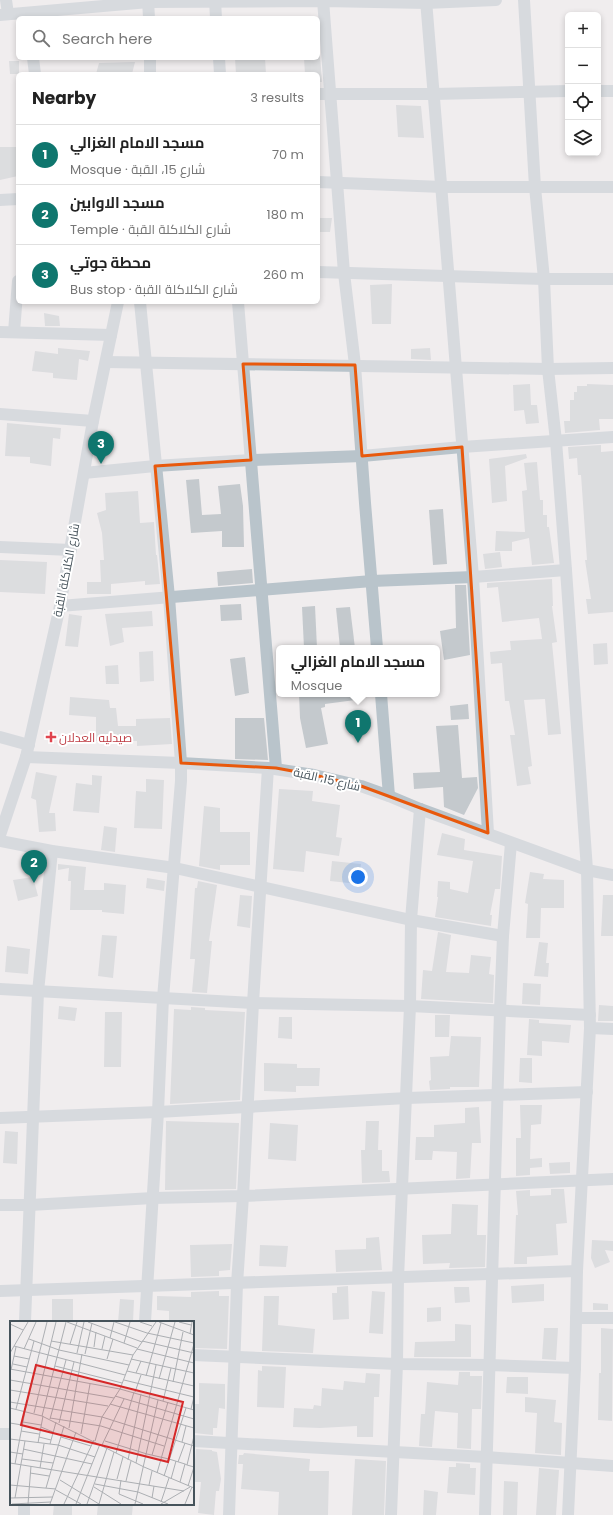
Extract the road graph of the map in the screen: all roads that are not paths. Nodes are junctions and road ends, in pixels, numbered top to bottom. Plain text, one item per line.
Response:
1 (6, 0) edge
2 (496, 0) edge
3 (524, 0) edge
4 (149, 1) edge
5 (215, 1) edge
6 (323, 1) edge
7 (426, 2) edge
8 (4, 15) edge
9 (28, 15) edge
10 (149, 16) edge
11 (216, 16) edge
12 (33, 60) edge
13 (150, 60) edge
14 (219, 60) edge
15 (35, 72) edge
16 (150, 72) edge
17 (220, 72) edge
18 (530, 91) junction
19 (565, 91) edge
20 (601, 91) edge
21 (613, 92) edge
22 (323, 94) edge
23 (434, 94) junction
24 (320, 182) edge
25 (337, 182) junction
26 (442, 187) junction
27 (534, 187) junction
28 (613, 187) edge
29 (16, 199) edge
30 (0, 200) edge
31 (320, 272) edge
32 (344, 273) junction
33 (449, 275) junction
34 (544, 279) junction
35 (613, 279) edge
36 (16, 304) edge
37 (118, 304) edge
38 (140, 304) edge
39 (238, 304) edge
40 (0, 332) edge
41 (14, 332) junction
42 (111, 335) junction
43 (106, 362) junction
44 (146, 362) junction
45 (243, 364) junction
46 (355, 365) junction
47 (456, 367) junction
48 (613, 368) edge
49 (548, 369) junction
50 (0, 414) edge
51 (93, 421) junction
52 (613, 437) edge
53 (556, 441) junction
54 (462, 446) junction
55 (362, 456) junction
56 (252, 460) junction
57 (156, 466) junction
58 (84, 473) junction
59 (0, 547) edge
60 (71, 550) junction
61 (566, 570) junction
62 (473, 577) junction
63 (372, 581) junction
64 (261, 590) junction
65 (169, 597) junction
66 (60, 606) junction
67 (377, 645) edge
68 (381, 697) edge
69 (0, 737) edge
70 (29, 745) junction
71 (26, 758) junction
72 (181, 763) junction
73 (272, 768) junction
74 (390, 796) junction
75 (420, 810) junction
76 (3, 814) edge
77 (488, 833) junction
78 (0, 835) edge
79 (0, 841) edge
80 (512, 843) junction
81 (52, 851) junction
82 (175, 868) junction
83 (587, 870) junction
84 (613, 875) edge
85 (260, 888) junction
86 (411, 920) junction
87 (503, 936) junction
88 (0, 989) edge
89 (38, 992) junction
90 (163, 998) junction
91 (253, 1003) junction
92 (410, 1006) junction
93 (500, 1011) junction
94 (590, 1015) junction
95 (590, 1028) junction
96 (613, 1029) edge
97 (587, 1092) junction
98 (498, 1094) junction
99 (407, 1098) junction
100 (248, 1108) junction
101 (158, 1112) junction
102 (33, 1116) junction
103 (0, 1118) edge
104 (613, 1179) edge
105 (582, 1180) junction
106 (496, 1185) junction
107 (402, 1189) junction
108 (243, 1196) junction
109 (153, 1198) junction
110 (0, 1205) edge
111 (30, 1205) junction
112 (577, 1271) junction
113 (493, 1274) junction
114 (398, 1278) junction
115 (237, 1284) junction
116 (147, 1286) junction
117 (26, 1290) junction
118 (0, 1291) edge
119 (576, 1318) junction
120 (613, 1318) edge
121 (25, 1321) edge
122 (145, 1321) edge
123 (194, 1355) edge
124 (234, 1356) junction
125 (397, 1364) junction
126 (489, 1365) junction
127 (575, 1368) junction
128 (194, 1442) edge
129 (231, 1443) junction
130 (393, 1452) junction
131 (486, 1457) junction
132 (571, 1463) junction
133 (613, 1466) edge
134 (229, 1515) edge
135 (391, 1515) edge
136 (485, 1515) edge
137 (568, 1515) edge

1 - 8 street
2 - 7 street
3 - 18 street
4 - 5 street
4 - 9 street
4 - 10 street
5 - 6 street
5 - 11 street
6 - 7 street
6 - 22 street
7 - 23 street
8 - 9 street
12 - 15 street
13 - 16 street
14 - 17 street
18 - 19 street
18 - 23 street
18 - 27 street
20 - 21 street
22 - 23 street
22 - 25 street
23 - 26 street
24 - 25 street
25 - 26 street
25 - 32 street
26 - 27 street
26 - 33 street
27 - 28 street
27 - 34 street
29 - 30 street
31 - 32 street
32 - 33 street
32 - 46 street
33 - 34 street
33 - 47 street
34 - 35 street
34 - 49 street
36 - 41 street
37 - 42 street, شارع الكلاكلة القبة
38 - 44 street
39 - 45 street
40 - 41 street
41 - 42 street
42 - 43 street, شارع الكلاكلة القبة
43 - 44 street
43 - 51 street, شارع الكلاكلة القبة
44 - 45 street
44 - 57 street
45 - 46 street
45 - 56 street
46 - 47 street
46 - 55 street
47 - 49 street
47 - 54 street
48 - 49 street
49 - 53 street
50 - 51 street
51 - 58 street, شارع الكلاكلة القبة
52 - 53 street
53 - 54 street
53 - 61 street
54 - 55 street
54 - 62 street
55 - 56 street
55 - 63 street
56 - 57 street
56 - 64 street
57 - 58 street
57 - 65 street
58 - 60 street, شارع الكلاكلة القبة
59 - 60 street
60 - 66 street, شارع الكلاكلة القبة
61 - 62 street
61 - 83 street
62 - 63 street
62 - 77 street
63 - 64 street
63 - 67 street
64 - 65 street
64 - 73 street
65 - 66 street
65 - 72 street
66 - 70 street, شارع الكلاكلة القبة
68 - 74 street
69 - 70 street
70 - 71 street, شارع الكلاكلة القبة
71 - 72 street, شارع 15، القبة
71 - 76 street, شارع الكلاكلة القبة
72 - 73 street, شارع 15، القبة
72 - 82 street
73 - 74 street, شارع 15، القبة
73 - 85 street
74 - 75 street, شارع 15، القبة
75 - 77 street, شارع 15، القبة
75 - 86 street
76 - 78 street, شارع الكلاكلة القبة
77 - 80 street, شارع 15، القبة
79 - 81 street
80 - 83 street, شارع 15، القبة
80 - 87 street
81 - 82 street
81 - 89 street
82 - 85 street
82 - 90 street
83 - 84 street, شارع 15، القبة
83 - 94 street
85 - 86 street
85 - 91 street
86 - 87 street
86 - 92 street
87 - 93 street
88 - 89 street
89 - 90 street
89 - 102 street
90 - 91 street
90 - 101 street
91 - 92 street
91 - 100 street
92 - 93 street
92 - 99 street
93 - 94 street
93 - 98 street
94 - 95 street
95 - 96 street
95 - 97 street
97 - 98 street
97 - 105 street
98 - 99 street
98 - 106 street
99 - 100 street
99 - 107 street
100 - 101 street
100 - 108 street
101 - 102 street
101 - 109 street
102 - 103 street
102 - 111 street
104 - 105 street
105 - 106 street
105 - 112 street
106 - 107 street
106 - 113 street
107 - 108 street
107 - 114 street
108 - 109 street
108 - 115 street
109 - 111 street
109 - 116 street
110 - 111 street
111 - 117 street
112 - 113 street
112 - 119 street
113 - 114 street
113 - 126 street
114 - 115 street
114 - 125 street
115 - 116 street
115 - 124 street
116 - 117 street
116 - 122 street
117 - 118 street
117 - 121 street
119 - 120 street
119 - 127 street
123 - 124 street
124 - 125 street
124 - 129 street
125 - 126 street
125 - 130 street
126 - 127 street
126 - 131 street
127 - 132 street
128 - 129 street
129 - 130 street
129 - 134 street
130 - 131 street
130 - 135 street
131 - 132 street
131 - 136 street
132 - 133 street
132 - 137 street

